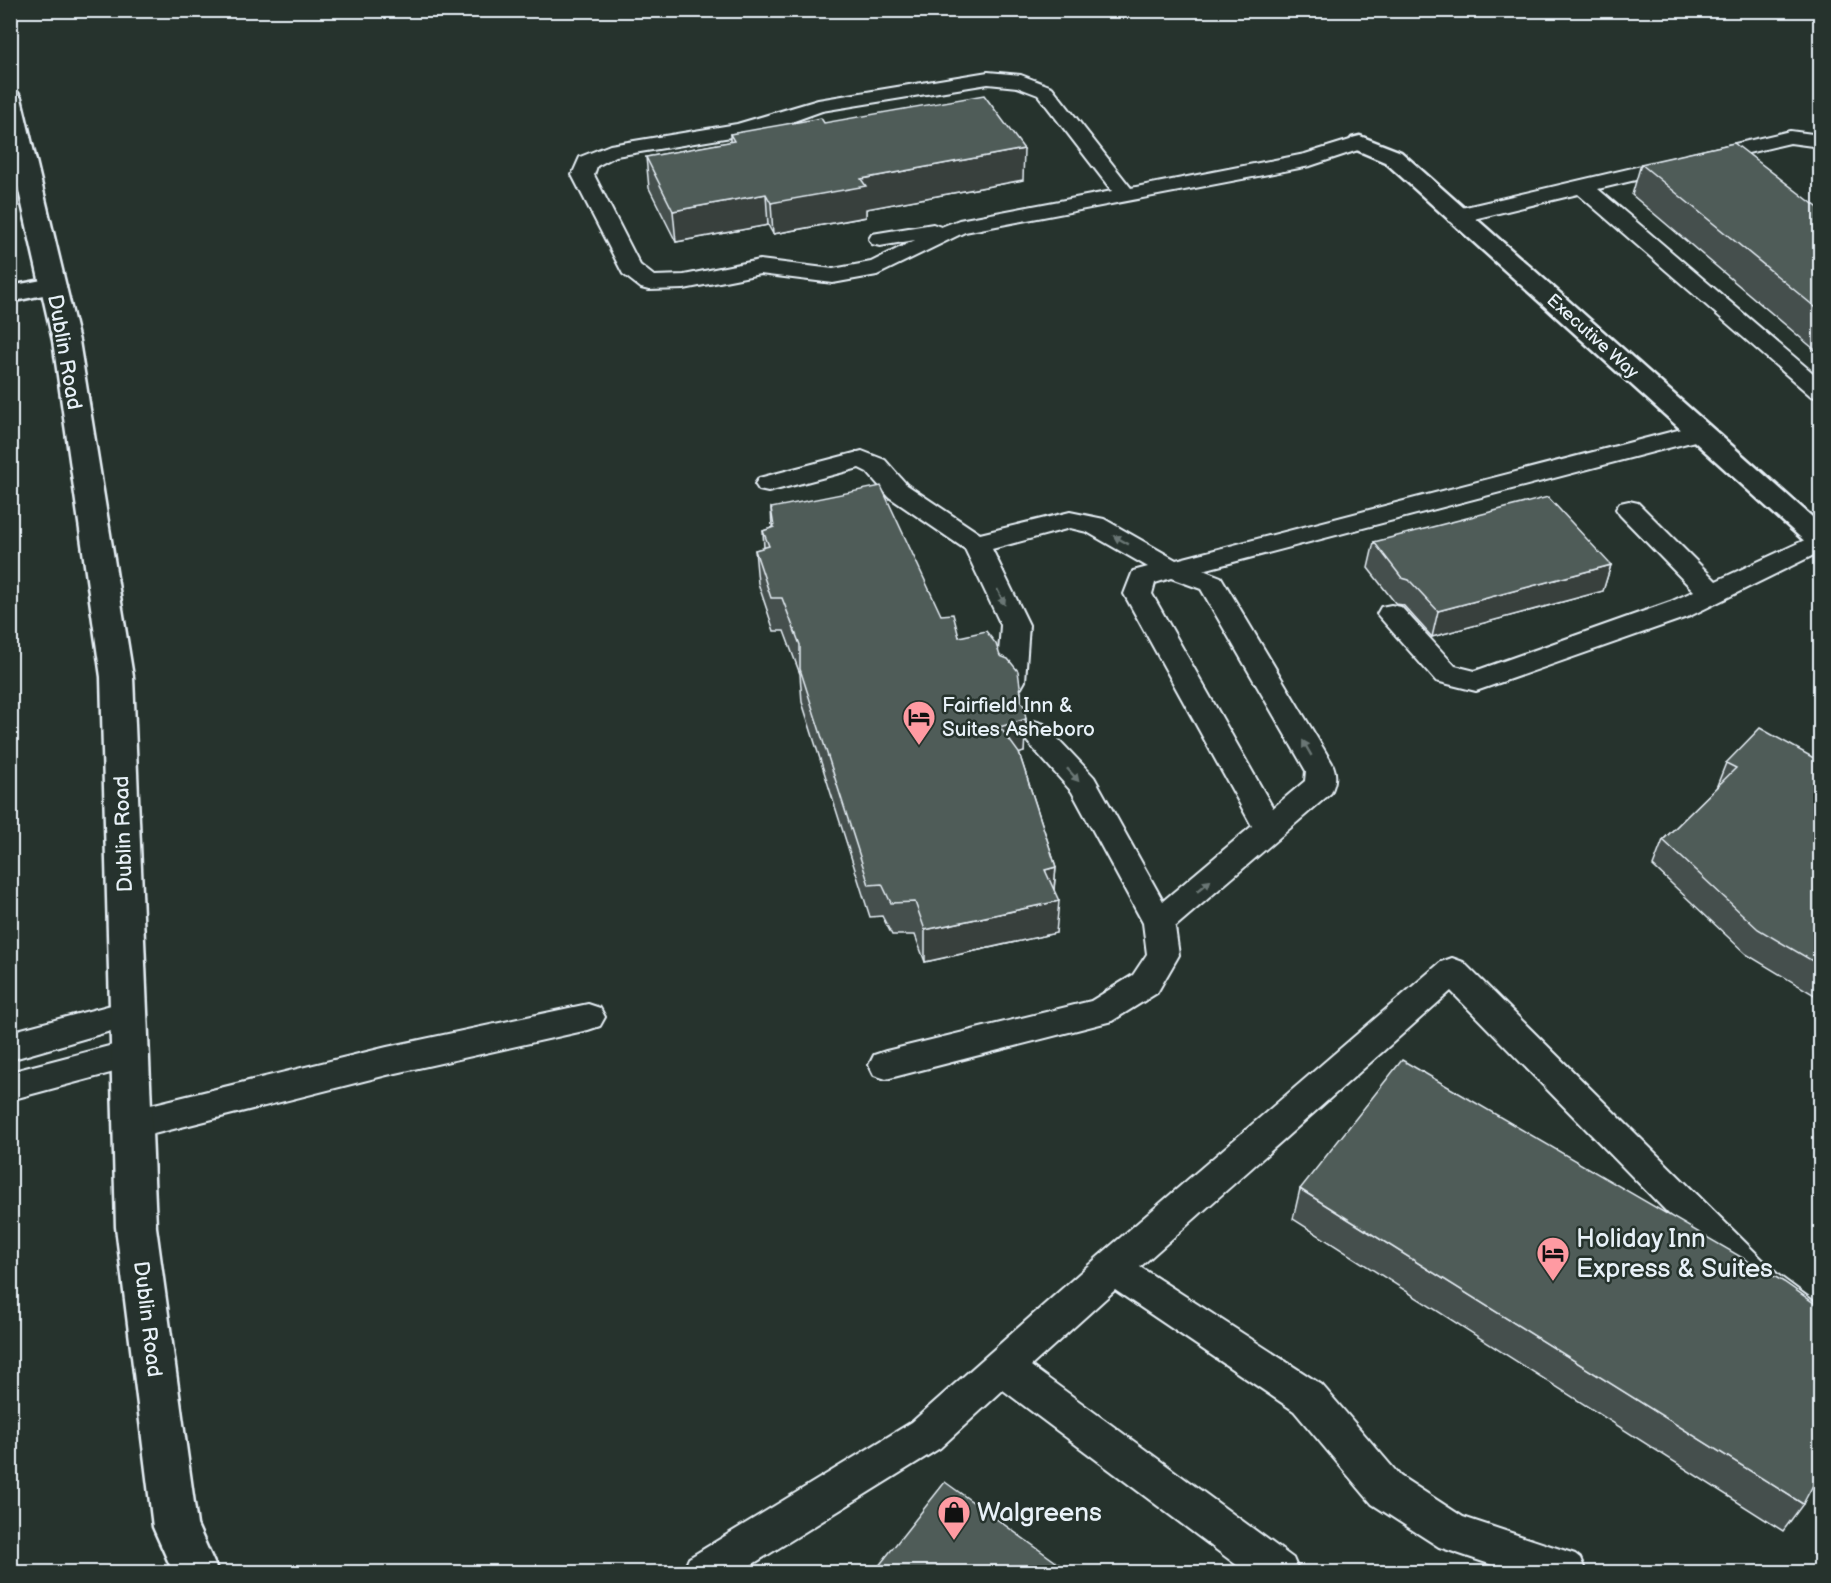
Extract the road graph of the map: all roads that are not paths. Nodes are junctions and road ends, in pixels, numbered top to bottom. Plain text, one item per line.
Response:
1 (10, 98) edge
2 (1821, 141) edge
3 (1360, 143) joint
4 (1582, 186) junction
5 (1125, 194) junction
6 (1457, 216) junction
7 (959, 227) junction
8 (880, 240) dead end
9 (807, 254) dead end
10 (760, 267) junction
11 (53, 286) junction
12 (10, 294) edge
13 (1821, 391) edge
14 (1701, 432) junction
15 (768, 484) dead end
16 (1629, 508) dead end
17 (1821, 540) edge
18 (976, 544) junction
19 (1172, 569) junction
20 (1712, 593) junction
21 (1391, 614) dead end
22 (1011, 681) edge
23 (1034, 731) dead end
24 (1270, 830) junction
25 (1159, 923) junction
26 (130, 1013) junction
27 (588, 1017) dead end
28 (10, 1046) edge
29 (132, 1054) junction
30 (886, 1065) dead end
31 (10, 1086) edge
32 (134, 1124) junction
33 (1112, 1268) junction
34 (1821, 1327) edge
35 (1002, 1367) junction
36 (196, 1572) edge
37 (703, 1572) edge
38 (1279, 1572) edge
39 (1566, 1572) edge

1 - 11 street, Dublin Road
2 - 4 lane
3 - 5 lane
3 - 6 street, Executive Way
4 - 6 lane
4 - 13 lane
5 - 7 lane
5 - 10 lane
6 - 14 street, Executive Way
7 - 8 lane
7 - 10 lane
9 - 10 lane
11 - 12 street
11 - 26 street, Dublin Road
14 - 17 street, Executive Way
14 - 19 lane
15 - 18 lane
16 - 20 lane
17 - 20 lane
19 -> 18 lane
18 -> 22 lane
19 - 24 lane
24 -> 19 lane
20 - 21 lane
23 -> 25 lane
25 -> 24 lane
25 - 30 lane
26 - 28 lane
26 - 29 street, Dublin Road
27 - 32 lane
29 - 31 lane
29 - 32 street, Dublin Road
32 - 36 street, Dublin Road
33 - 34 lane
33 - 35 lane
33 - 39 lane
35 - 37 lane
35 - 38 lane

